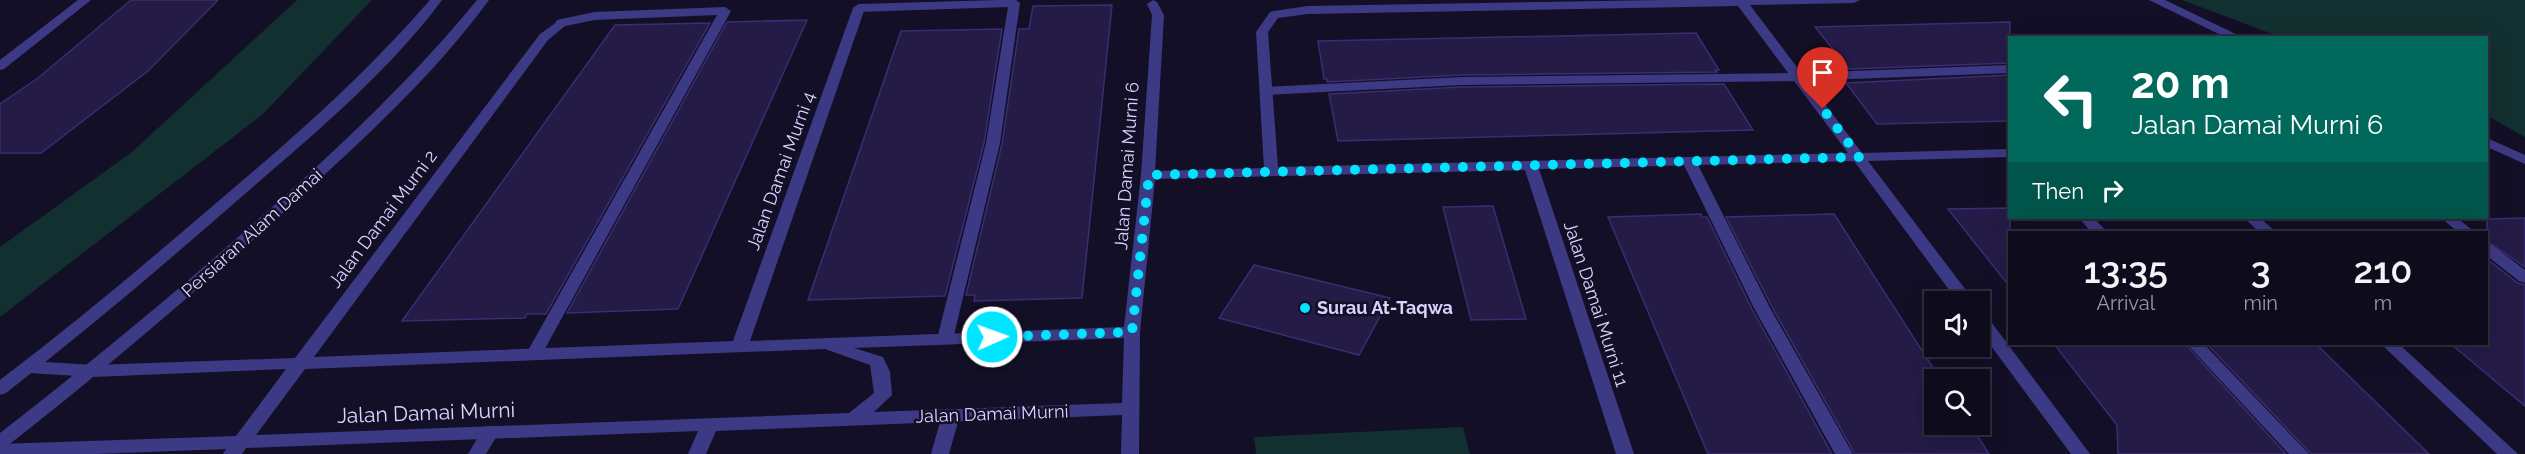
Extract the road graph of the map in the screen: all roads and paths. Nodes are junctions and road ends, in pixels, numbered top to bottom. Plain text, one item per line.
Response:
1 (85, 0) edge
2 (436, 0) edge
3 (483, 0) edge
4 (1854, 0) edge
5 (2155, 0) edge
6 (1741, 2) junction
7 (1153, 4) dead end
8 (2234, 36) edge
9 (0, 66) edge
10 (2008, 69) edge
11 (1799, 77) junction
12 (1267, 91) junction
13 (2488, 142) edge
14 (2008, 153) edge
15 (1859, 157) junction
16 (2525, 160) edge
17 (1689, 161) junction
18 (1531, 166) junction
19 (1271, 171) junction
20 (1149, 175) junction
21 (2087, 219) edge
22 (2252, 219) edge
23 (2449, 219) edge
24 (2098, 231) edge
25 (2267, 231) edge
26 (2466, 231) edge
27 (2488, 249) edge
28 (2525, 278) edge
29 (1959, 291) edge
30 (1132, 332) junction
31 (1990, 332) edge
32 (945, 339) junction
33 (820, 344) junction
34 (2196, 345) edge
35 (2389, 345) edge
36 (739, 346) junction
37 (534, 354) junction
38 (299, 362) junction
39 (29, 367) junction
40 (93, 371) junction
41 (0, 389) edge
42 (1131, 409) junction
43 (951, 415) junction
44 (854, 419) junction
45 (710, 424) junction
46 (490, 432) junction
47 (0, 442) edge
48 (236, 448) edge
49 (0, 451) edge
50 (477, 454) edge
51 (698, 454) edge
52 (940, 454) edge
53 (1131, 454) edge
54 (1625, 454) edge
55 (1844, 454) edge
56 (2081, 454) edge
57 (2300, 454) edge
58 (2509, 454) edge

1 - 9 street
2 - 39 street, Persiaran Alam Damai
3 - 40 street, Persiaran Alam Damai
4 - 6 street
5 - 8 street
6 - 11 street
6 - 12 street
7 - 20 street, Jalan Damai Murni 6
10 - 11 street
11 - 12 street
11 - 15 street
12 - 19 street
13 - 16 street
14 - 15 street
15 - 17 street
15 - 29 street
17 - 18 street
17 - 55 street
18 - 19 street
18 - 54 street, Jalan Damai Murni 11
19 - 20 street
20 - 30 street, Jalan Damai Murni 6
21 - 24 street
22 - 25 street
23 - 26 street
27 - 28 street
30 - 32 street
30 - 42 street, Jalan Damai Murni 6
31 - 56 street
32 - 33 street
32 - 36 street, Jalan Damai Murni 4
33 - 36 street
33 - 44 street
34 - 57 street
35 - 58 street
36 - 37 street
37 - 38 street
37 - 38 street, Jalan Damai Murni 2
38 - 40 street
38 - 48 street, Jalan Damai Murni 2
39 - 40 street
39 - 41 street, Persiaran Alam Damai
40 - 47 street, Persiaran Alam Damai
42 - 43 street, Jalan Damai Murni
42 - 53 street, Jalan Damai Murni 6
43 - 44 street, Jalan Damai Murni
43 - 52 street
44 - 45 street, Jalan Damai Murni
45 - 46 street, Jalan Damai Murni
45 - 51 street
46 - 48 street, Jalan Damai Murni
46 - 50 street
48 - 49 street, Jalan Damai Murni

